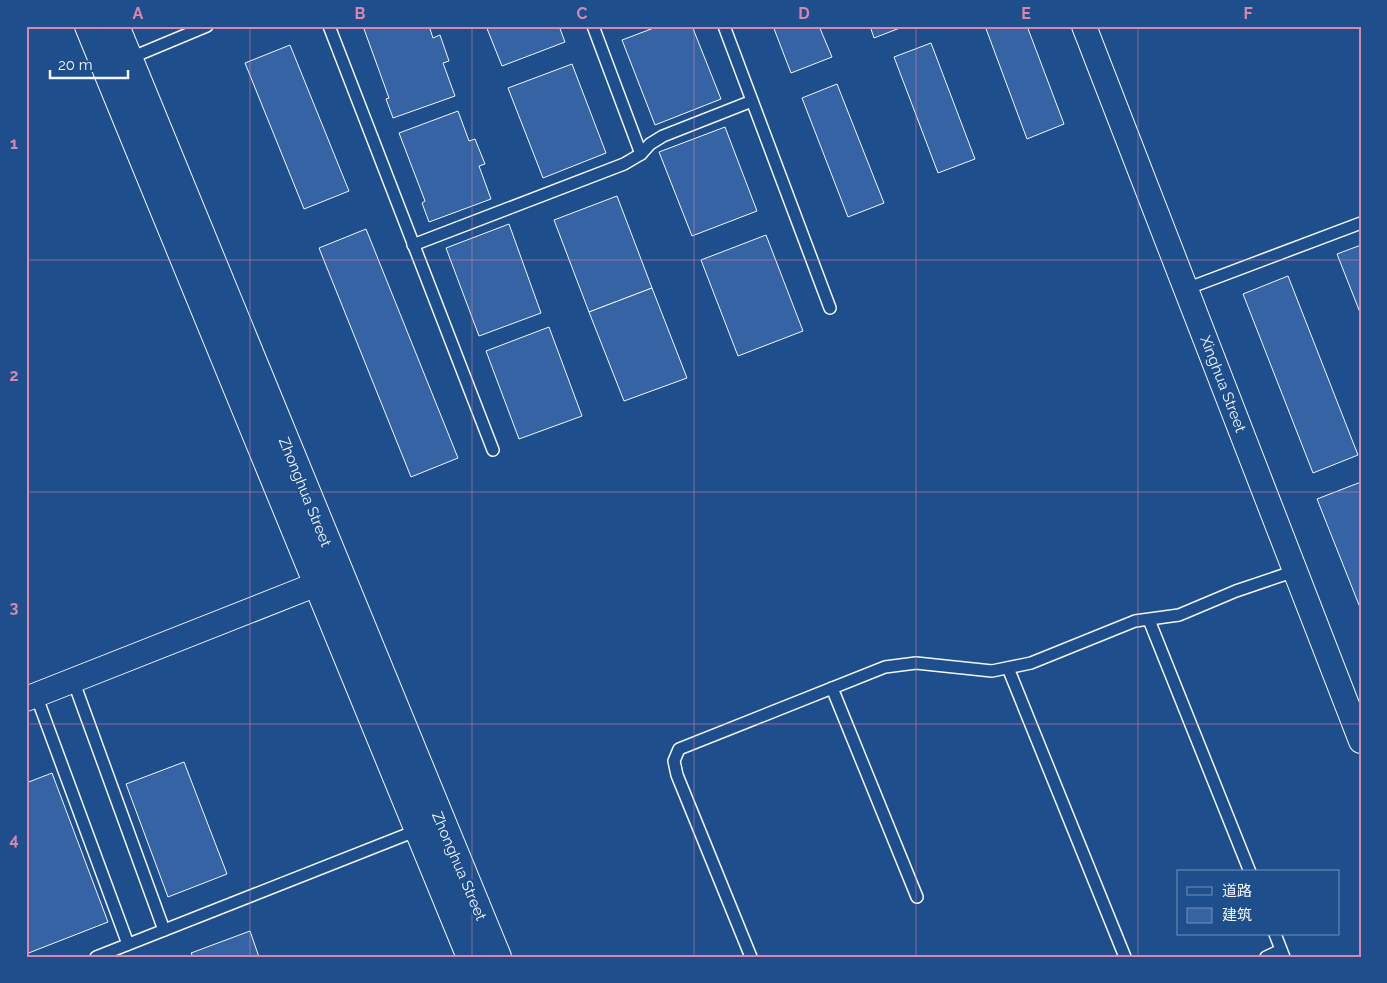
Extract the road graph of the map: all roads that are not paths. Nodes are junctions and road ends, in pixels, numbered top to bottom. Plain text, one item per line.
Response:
1 (89, 26) edge
2 (114, 26) edge
3 (207, 26) edge
4 (328, 26) edge
5 (593, 26) edge
6 (724, 26) edge
7 (1084, 26) edge
8 (128, 59) junction
9 (752, 101) junction
10 (641, 154) junction
11 (1361, 223) edge
12 (414, 246) junction
13 (1186, 289) junction
14 (830, 308) dead end
15 (493, 450) dead end
16 (1295, 571) junction
17 (317, 584) junction
18 (1149, 620) junction
19 (1008, 668) junction
20 (73, 680) junction
21 (832, 688) junction
22 (31, 697) edge
23 (1354, 705) edge
24 (1361, 741) edge
25 (418, 830) junction
26 (1249, 870) edge
27 (917, 897) dead end
28 (164, 930) junction
29 (1276, 936) edge
30 (128, 944) junction
31 (1282, 954) edge
32 (96, 957) edge
33 (471, 957) edge
34 (497, 957) edge
35 (751, 957) edge
36 (1125, 957) edge
37 (1266, 957) edge

1 - 17 street, Zhonghua Street
2 - 8 street, Zhonghua Street
3 - 8 lane
4 - 12 lane
5 - 10 lane
6 - 9 lane
7 - 13 street, Xinghua Street
8 - 34 street, Zhonghua Street
9 - 10 lane
9 - 14 lane
10 - 12 lane
11 - 13 lane
12 - 15 lane
13 - 16 street, Xinghua Street
16 - 18 lane
16 - 23 street, Xinghua Street
17 - 20 street
17 - 25 street, Zhonghua Street
18 - 19 lane
18 - 26 lane
19 - 21 lane
19 - 36 lane
20 - 22 street
20 - 28 lane
21 - 27 lane
21 - 35 lane
22 - 30 lane
23 - 24 street, Xinghua Street
25 - 28 lane
25 - 33 street, Zhonghua Street
28 - 30 lane
29 - 31 lane
30 - 32 lane
31 - 37 lane

